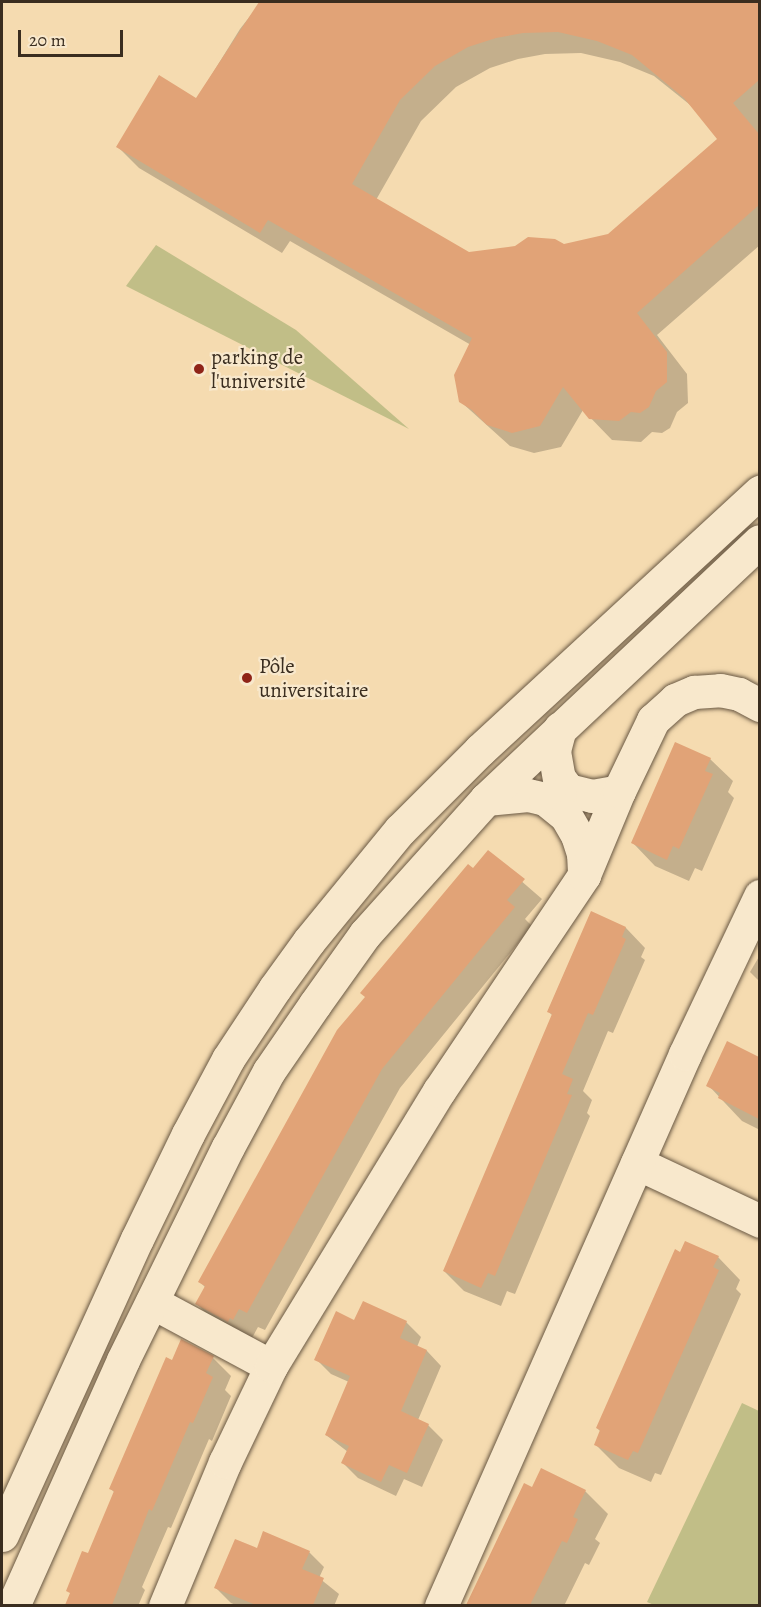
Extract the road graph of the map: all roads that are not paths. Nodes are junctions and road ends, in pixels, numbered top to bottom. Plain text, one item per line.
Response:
1 (759, 492) edge
2 (759, 542) edge
3 (759, 705) edge
4 (560, 728) junction
5 (619, 791) junction
6 (486, 799) junction
7 (575, 807) junction
8 (584, 875) junction
9 (759, 896) edge
10 (637, 1163) junction
11 (759, 1221) edge
12 (152, 1302) junction
13 (271, 1366) junction
14 (2, 1535) edge
15 (13, 1605) edge
16 (165, 1605) edge
17 (441, 1605) edge

1 - 14 street
2 - 4 street
3 - 5 street
4 - 6 street
4 - 7 street
5 - 7 street
5 - 7 street
6 - 7 street
6 - 12 street
7 - 8 street
7 - 8 street
8 - 13 street
9 - 10 street
10 - 11 street
10 - 17 street
12 - 13 street
12 - 15 street
13 - 16 street

